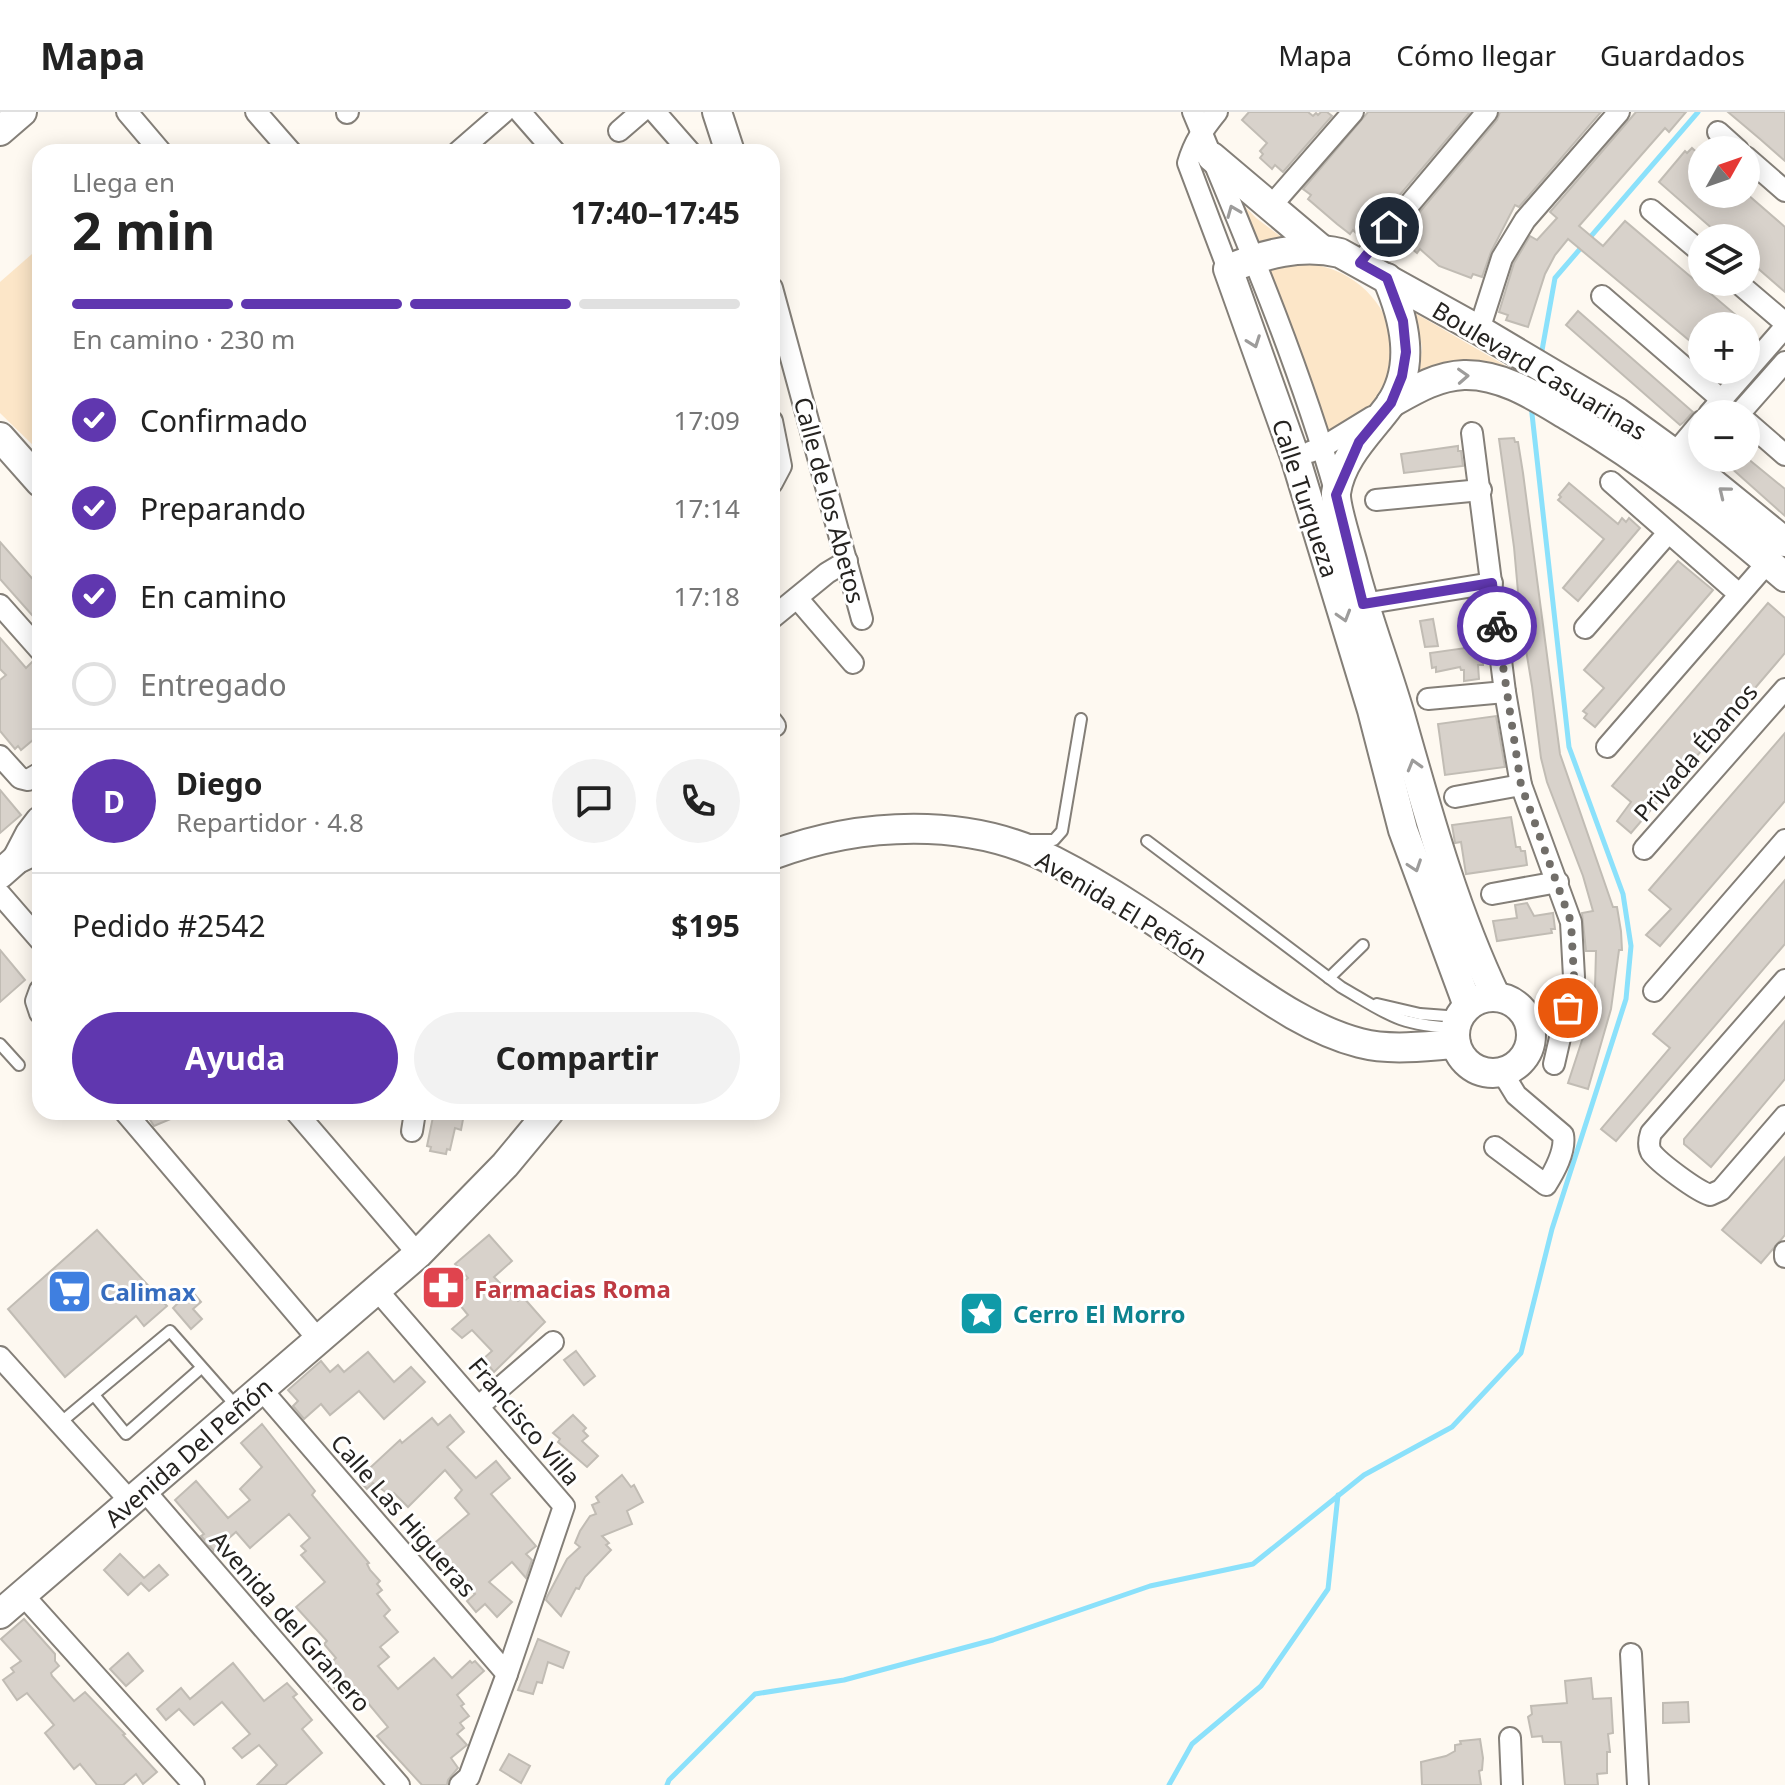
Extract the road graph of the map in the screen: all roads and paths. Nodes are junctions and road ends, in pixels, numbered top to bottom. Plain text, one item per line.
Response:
1 (22, 112) edge
2 (127, 112) edge
3 (256, 112) edge
4 (504, 112) edge
5 (520, 112) edge
6 (641, 112) edge
7 (655, 112) edge
8 (717, 112) edge
9 (1217, 112) edge
10 (1353, 112) edge
11 (1487, 112) edge
12 (1619, 112) edge
13 (1197, 122) edge
14 (0, 131) edge
15 (619, 131) dead end
16 (1718, 132) dead end
17 (1722, 136) edge
18 (154, 144) edge
19 (284, 144) edge
20 (467, 144) edge
21 (548, 144) edge
22 (683, 144) edge
23 (727, 144) edge
24 (1212, 157) junction
25 (1760, 169) edge
26 (1785, 191) edge
27 (1271, 206) junction
28 (1651, 210) dead end
29 (1688, 241) edge
30 (1321, 249) junction
31 (1241, 263) junction
32 (1360, 263) junction
33 (1387, 278) junction
34 (1602, 296) dead end
35 (1753, 296) edge
36 (780, 316) edge
37 (1785, 325) edge
38 (1479, 330) junction
39 (1785, 362) edge
40 (1708, 400) edge
41 (1721, 400) edge
42 (1751, 400) edge
43 (1391, 403) junction
44 (808, 416) junction
45 (780, 420) edge
46 (1610, 424) junction
47 (1472, 433) dead end
48 (1760, 433) edge
49 (0, 437) edge
50 (1323, 447) junction
51 (1785, 455) edge
52 (1295, 457) junction
53 (1681, 468) edge
54 (32, 473) edge
55 (1611, 482) dead end
56 (1481, 490) junction
57 (1336, 495) junction
58 (1376, 500) dead end
59 (1668, 533) junction
60 (1779, 560) edge
61 (847, 561) junction
62 (1492, 583) junction
63 (1739, 594) junction
64 (797, 598) junction
65 (1363, 604) junction
66 (0, 605) edge
67 (780, 612) edge
68 (862, 619) dead end
69 (1585, 628) dead end
70 (32, 641) edge
71 (853, 663) dead end
72 (1785, 689) edge
73 (1505, 692) junction
74 (1428, 699) dead end
75 (1081, 719) dead end
76 (1607, 747) dead end
77 (0, 756) edge
78 (32, 778) edge
79 (1521, 785) junction
80 (1455, 797) dead end
81 (32, 831) edge
82 (994, 839) junction
83 (1785, 840) edge
84 (1147, 841) dead end
85 (1644, 849) dead end
86 (780, 852) edge
87 (19, 860) edge
88 (1558, 882) junction
89 (0, 894) edge
90 (1492, 894) dead end
91 (32, 931) edge
92 (1363, 945) dead end
93 (1329, 978) junction
94 (1785, 980) edge
95 (1654, 991) dead end
96 (1496, 997) junction
97 (1460, 1024) junction
98 (0, 1044) edge
99 (1554, 1064) dead end
100 (19, 1065) dead end
101 (1502, 1072) junction
102 (1785, 1116) edge
103 (132, 1120) edge
104 (303, 1120) edge
105 (542, 1120) edge
106 (1495, 1147) dead end
107 (418, 1254) junction
108 (377, 1290) junction
109 (318, 1339) junction
110 (553, 1342) dead end
111 (0, 1357) edge
112 (201, 1368) junction
113 (261, 1389) junction
114 (94, 1395) junction
115 (479, 1406) junction
116 (239, 1408) junction
117 (60, 1423) junction
118 (137, 1496) junction
119 (23, 1595) junction
120 (0, 1614) edge
121 (1631, 1654) dead end
122 (507, 1674) junction
123 (1510, 1738) dead end
124 (1640, 1784) edge
125 (194, 1785) edge
126 (399, 1785) edge
127 (460, 1785) edge
128 (1512, 1785) edge

1 - 14 street
2 - 18 street
3 - 19 street
4 - 20 street
5 - 21 street
6 - 15 street
7 - 22 street
8 - 23 street
9 - 13 street
10 - 27 street
11 - 32 street
12 - 38 street
13 - 24 street, Calle Turqueza
13 - 31 street, Calle Turqueza
16 - 17 street
24 - 27 street
31 -> 24 street, Calle Turqueza
25 - 26 street
27 - 30 street
28 - 29 street
30 - 31 street, Boulevard Casuarinas
30 - 32 street, Boulevard Casuarinas
31 - 50 street, Calle Turqueza
31 -> 52 street, Calle Turqueza
32 - 33 street, Boulevard Casuarinas
33 - 38 street, Boulevard Casuarinas
33 - 43 street
34 - 40 street
35 - 37 street
36 - 44 street, Calle de los Abetos
37 - 41 street
38 - 46 street, Boulevard Casuarinas
39 - 42 street
43 -> 46 street, Boulevard Casuarinas
43 - 50 street, Boulevard Casuarinas
43 - 57 street
44 - 45 street
44 - 61 street, Calle de los Abetos
46 - 53 street, Boulevard Casuarinas
47 - 56 street
48 - 51 street
49 - 54 street
50 - 52 street, Boulevard Casuarinas
50 - 57 street, Calle Turqueza
52 -> 97 street, Calle Turqueza
53 - 60 street, Boulevard Casuarinas
55 - 59 street
56 - 58 street
56 - 62 street
57 - 65 street, Calle Turqueza
59 - 63 street
59 - 69 street
60 - 63 street
61 - 64 street
61 - 68 street, Calle de los Abetos
62 - 65 street
62 - 73 street
63 - 76 street
64 - 67 street
64 - 71 street
96 -> 65 street, Calle Turqueza
66 - 70 street
72 - 85 street, Privada Ébanos
73 - 74 street
73 - 79 street
75 - 82 lane
77 - 78 street
79 - 80 street
79 - 88 street
81 - 87 street
82 - 86 street, Avenida El Peñón
82 - 97 street, Avenida El Peñón
83 - 95 street
84 - 93 lane
88 - 90 street
88 - 99 street
89 - 91 street
92 - 93 lane
93 - 97 lane
94 - 102 street
96 - 97 street
96 - 101 street
97 - 101 street
98 - 100 lane
101 - 106 street
103 - 109 street
104 - 107 street
105 - 107 street
107 - 108 street
108 - 109 street, Avenida Del Peñón
108 - 115 street, Francisco Villa
109 - 113 street, Avenida Del Peñón
110 - 115 street
111 - 117 street, Avenida del Granero
112 - 114 lane
112 - 114 lane
112 - 116 lane
113 - 116 street, Avenida Del Peñón
113 - 122 street, Calle Las Higueras
114 - 117 lane
115 - 122 street, Francisco Villa
116 - 118 street, Avenida Del Peñón
117 - 118 street, Avenida del Granero
118 - 119 street, Avenida Del Peñón
118 - 126 street, Avenida del Granero
119 - 120 street, Avenida Del Peñón
119 - 125 street
121 - 124 street
122 - 127 street, Francisco Villa
123 - 128 street

